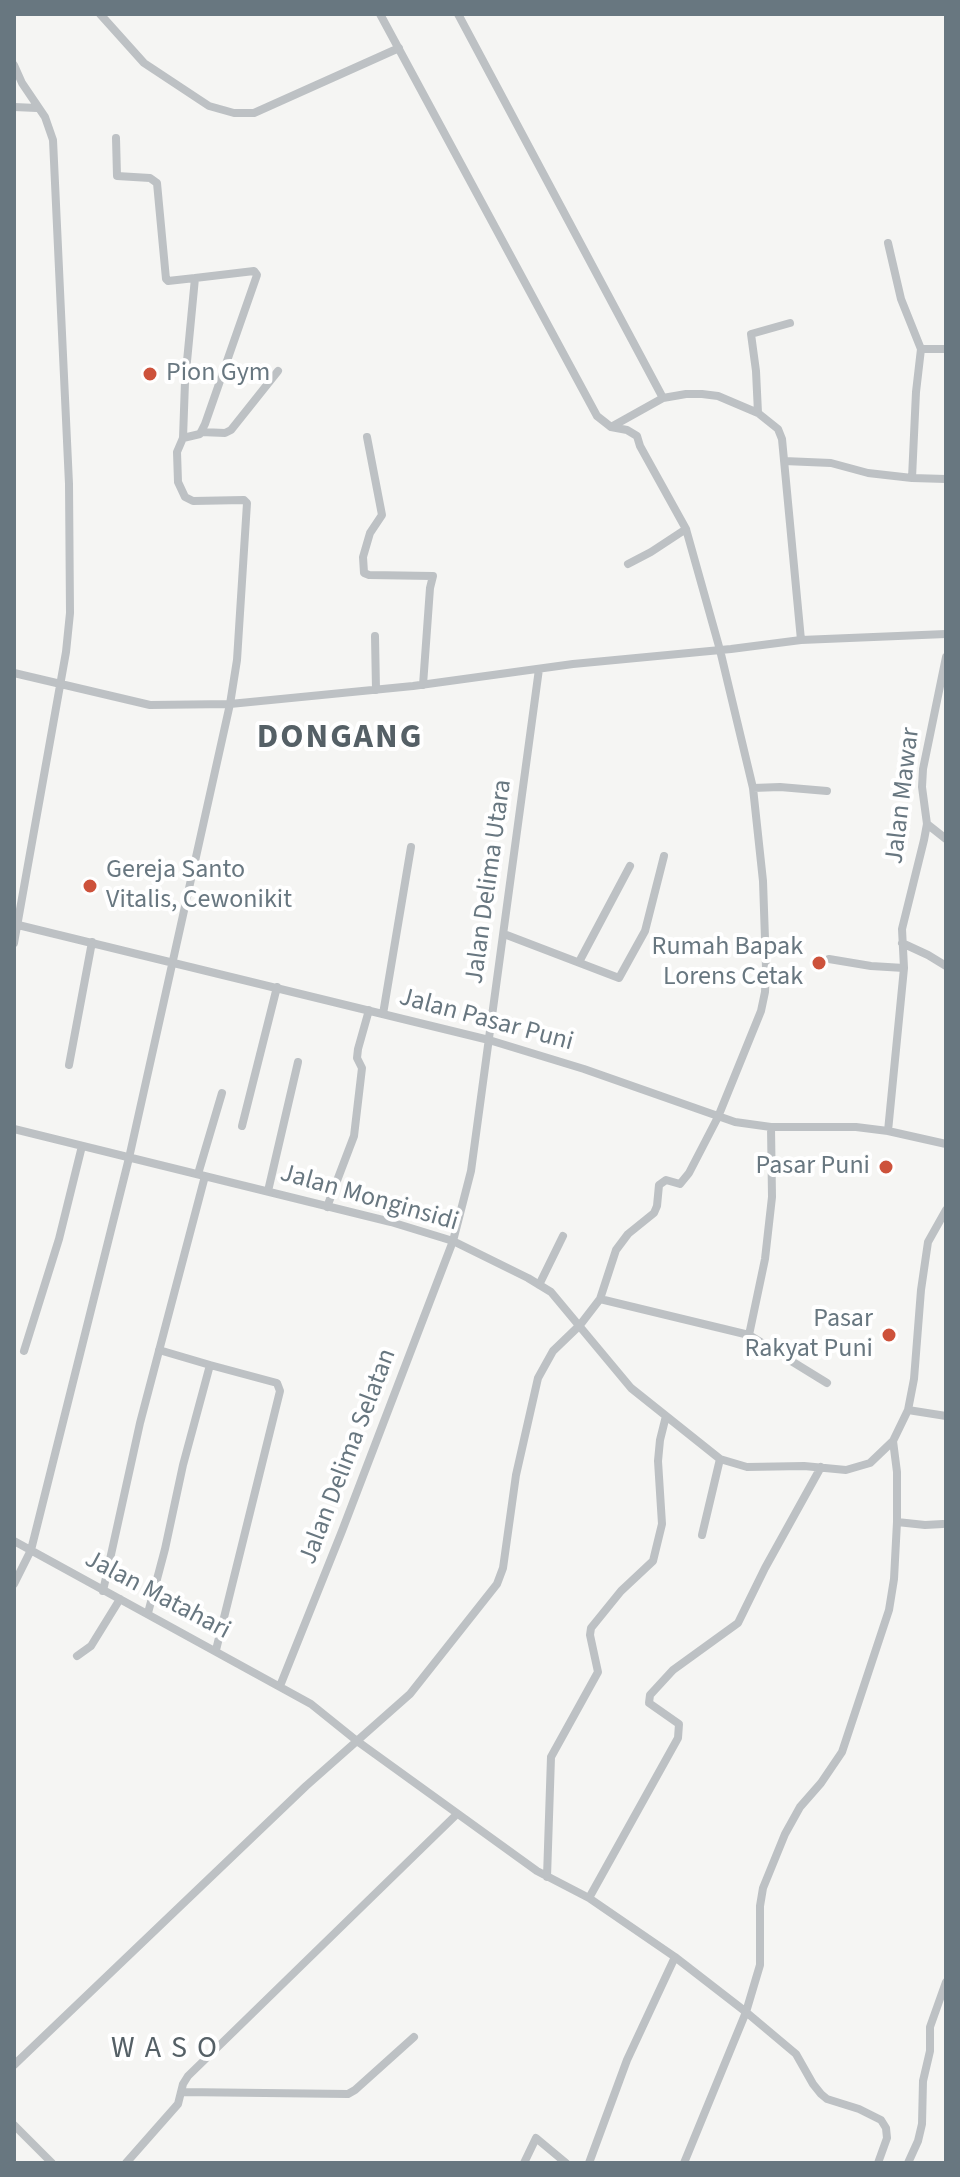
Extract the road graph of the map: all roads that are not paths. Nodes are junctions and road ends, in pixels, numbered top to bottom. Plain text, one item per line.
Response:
1 (100, 14) edge
2 (380, 14) edge
3 (458, 14) edge
4 (399, 48) junction
5 (14, 65) edge
6 (14, 107) edge
7 (37, 108) junction
8 (116, 138) dead end
9 (888, 243) dead end
10 (195, 278) junction
11 (790, 323) dead end
12 (921, 349) junction
13 (946, 349) edge
14 (278, 371) dead end
15 (663, 398) junction
16 (758, 413) junction
17 (611, 427) junction
18 (201, 432) junction
19 (367, 437) dead end
20 (183, 438) junction
21 (784, 461) junction
22 (912, 478) junction
23 (946, 479) edge
24 (686, 529) junction
25 (628, 564) dead end
26 (946, 634) edge
27 (375, 636) dead end
28 (801, 640) junction
29 (720, 650) junction
30 (946, 657) edge
31 (539, 669) junction
32 (14, 673) edge
33 (60, 684) junction
34 (423, 685) junction
35 (376, 690) junction
36 (230, 704) junction
37 (753, 788) junction
38 (827, 791) dead end
39 (927, 824) junction
40 (946, 839) edge
41 (411, 847) dead end
42 (664, 856) dead end
43 (630, 866) dead end
44 (16, 924) edge
45 (504, 934) junction
46 (92, 942) junction
47 (14, 943) edge
48 (902, 943) junction
49 (829, 959) dead end
50 (172, 962) junction
51 (579, 962) junction
52 (946, 966) edge
53 (904, 968) junction
54 (277, 987) junction
55 (369, 1010) junction
56 (383, 1014) junction
57 (489, 1040) junction
58 (298, 1062) dead end
59 (69, 1065) dead end
60 (222, 1093) dead end
61 (718, 1117) junction
62 (242, 1126) dead end
63 (771, 1127) junction
64 (14, 1129) edge
65 (888, 1131) junction
66 (946, 1144) edge
67 (82, 1146) junction
68 (129, 1158) junction
69 (202, 1175) junction
70 (268, 1191) junction
71 (327, 1207) junction
72 (946, 1210) edge
73 (563, 1236) dead end
74 (453, 1241) junction
75 (539, 1285) junction
76 (600, 1299) junction
77 (580, 1325) junction
78 (749, 1335) junction
79 (159, 1350) junction
80 (24, 1351) dead end
81 (210, 1365) junction
82 (827, 1383) dead end
83 (908, 1410) junction
84 (666, 1416) junction
85 (946, 1416) edge
86 (893, 1441) junction
87 (720, 1459) junction
88 (821, 1467) junction
89 (897, 1522) junction
90 (943, 1524) dead end
91 (702, 1535) dead end
92 (14, 1541) edge
93 (31, 1550) junction
94 (14, 1584) edge
95 (103, 1591) junction
96 (120, 1599) junction
97 (148, 1613) junction
98 (216, 1650) junction
99 (77, 1656) dead end
100 (280, 1686) junction
101 (357, 1741) junction
102 (457, 1814) junction
103 (547, 1877) junction
104 (589, 1898) junction
105 (675, 1957) junction
106 (946, 1982) edge
107 (943, 1993) edge
108 (746, 2012) junction
109 (414, 2037) dead end
110 (14, 2065) edge
111 (181, 2092) junction
112 (14, 2125) edge
113 (52, 2163) edge
114 (126, 2163) edge
115 (524, 2163) edge
116 (566, 2163) edge
117 (589, 2163) edge
118 (684, 2163) edge
119 (878, 2163) edge
120 (908, 2163) edge

1 - 4 street
2 - 4 street
3 - 15 street
4 - 17 street
5 - 7 street
6 - 7 street
7 - 33 street
8 - 10 street
9 - 12 street
10 - 18 street
10 - 20 street
11 - 16 street
12 - 13 street
12 - 22 street
14 - 18 street
15 - 16 street
15 - 17 street
16 - 21 street
17 - 24 street
18 - 20 street
19 - 34 street
20 - 36 street
21 - 22 street
21 - 28 street
22 - 23 street
24 - 25 street
24 - 29 street
26 - 28 street
27 - 35 street
28 - 29 street
29 - 31 street
29 - 37 street
30 - 39 street, Jalan Mawar
31 - 34 street
31 - 45 street, Jalan Delima Utara
32 - 33 street
33 - 36 street
33 - 44 street
34 - 35 street
35 - 36 street
36 - 50 street
37 - 38 street
37 - 61 street
39 - 40 street
39 - 48 street, Jalan Mawar
41 - 56 street
42 - 51 street
43 - 51 street
44 - 46 street, Jalan Pasar Puni
44 - 47 street
45 - 51 street
45 - 57 street, Jalan Delima Utara
46 - 50 street, Jalan Pasar Puni
46 - 59 street
48 - 52 street
48 - 53 street, Jalan Mawar
49 - 53 street
50 - 54 street, Jalan Pasar Puni
50 - 68 street
53 - 65 street, Jalan Mawar
54 - 55 street, Jalan Pasar Puni
54 - 62 street
55 - 56 street, Jalan Pasar Puni
55 - 71 street
56 - 57 street, Jalan Pasar Puni
57 - 61 street, Jalan Pasar Puni
57 - 74 street, Jalan Delima Utara
58 - 70 street
60 - 69 street
61 - 63 street, Jalan Pasar Puni
61 - 76 street
63 - 65 street, Jalan Pasar Puni
63 - 78 street
64 - 67 street, Jalan Monginsidi
65 - 66 street, Jalan Pasar Puni
67 - 68 street, Jalan Monginsidi
67 - 80 street
68 - 69 street, Jalan Monginsidi
68 - 93 street
69 - 70 street, Jalan Monginsidi
69 - 79 street
70 - 71 street, Jalan Monginsidi
71 - 74 street, Jalan Monginsidi
72 - 83 street, Jalan Monginsidi
73 - 75 street
74 - 75 street, Jalan Monginsidi
74 - 100 street, Jalan Delima Selatan
75 - 77 street, Jalan Monginsidi
76 - 77 street
76 - 78 street
77 - 84 street, Jalan Monginsidi
77 - 101 street
78 - 82 street
79 - 81 street
79 - 95 street
81 - 97 street
81 - 98 street
83 - 85 street
83 - 86 street, Jalan Monginsidi
84 - 87 street, Jalan Monginsidi
84 - 103 street
86 - 88 street, Jalan Monginsidi
86 - 89 street
87 - 88 street, Jalan Monginsidi
87 - 91 street
88 - 104 street
89 - 90 street
89 - 108 street
92 - 93 street, Jalan Matahari
93 - 94 street
93 - 95 street, Jalan Matahari
95 - 96 street, Jalan Matahari
96 - 97 street, Jalan Matahari
96 - 99 street
97 - 98 street, Jalan Matahari
98 - 100 street, Jalan Matahari
100 - 101 street, Jalan Matahari
101 - 102 street, Jalan Matahari
101 - 110 street
102 - 103 street, Jalan Matahari
102 - 111 street
103 - 104 street, Jalan Matahari
104 - 105 street, Jalan Matahari
105 - 108 street, Jalan Matahari
105 - 117 street
106 - 107 street
107 - 120 street
108 - 118 street
108 - 119 street, Jalan Matahari
109 - 111 street
111 - 114 street
112 - 113 street
115 - 116 street

